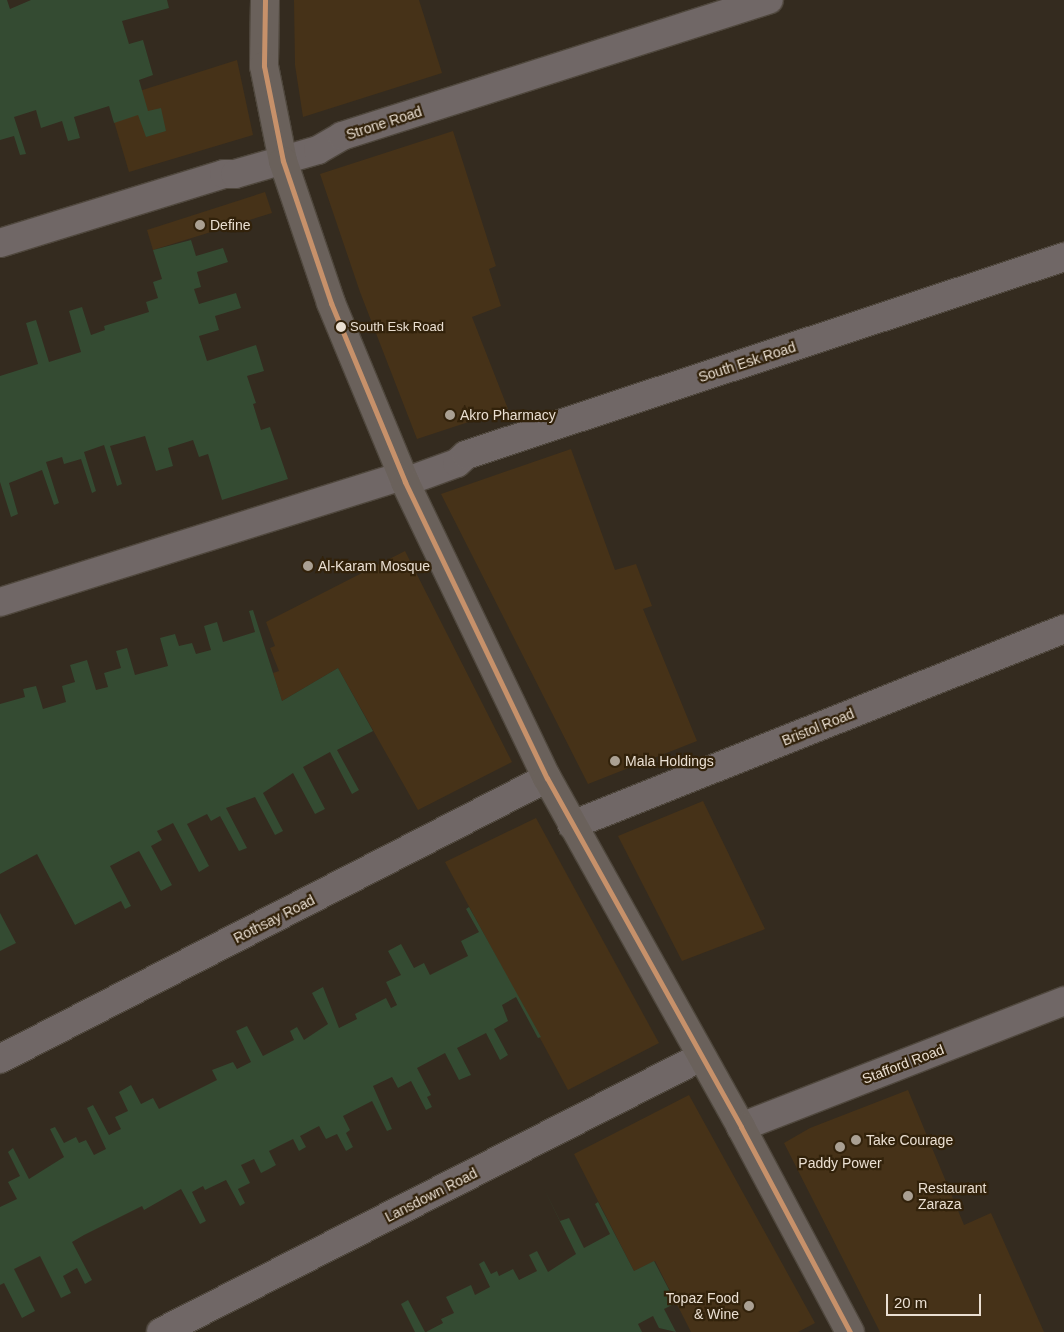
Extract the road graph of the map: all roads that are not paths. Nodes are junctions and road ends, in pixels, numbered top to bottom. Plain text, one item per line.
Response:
1 (265, 0) edge
2 (769, 0) edge
3 (283, 161) junction
4 (0, 244) edge
5 (1064, 257) edge
6 (404, 479) junction
7 (0, 602) edge
8 (1064, 629) edge
9 (547, 778) junction
10 (572, 824) junction
11 (1064, 1000) edge
12 (701, 1058) junction
13 (0, 1059) edge
14 (742, 1127) junction
15 (161, 1332) edge
16 (850, 1332) edge

1 - 3 main road
2 - 3 street, Strone Road
3 - 4 street, Strone Road
3 - 6 main road
5 - 6 street, South Esk Road
6 - 7 street, South Esk Road
6 - 9 main road
8 - 10 street, Bristol Road
9 - 10 main road
9 - 13 street, Rothsay Road
10 - 12 main road
11 - 14 street, Stafford Road
12 - 14 main road
12 - 15 street, Lansdown Road
14 - 16 main road

